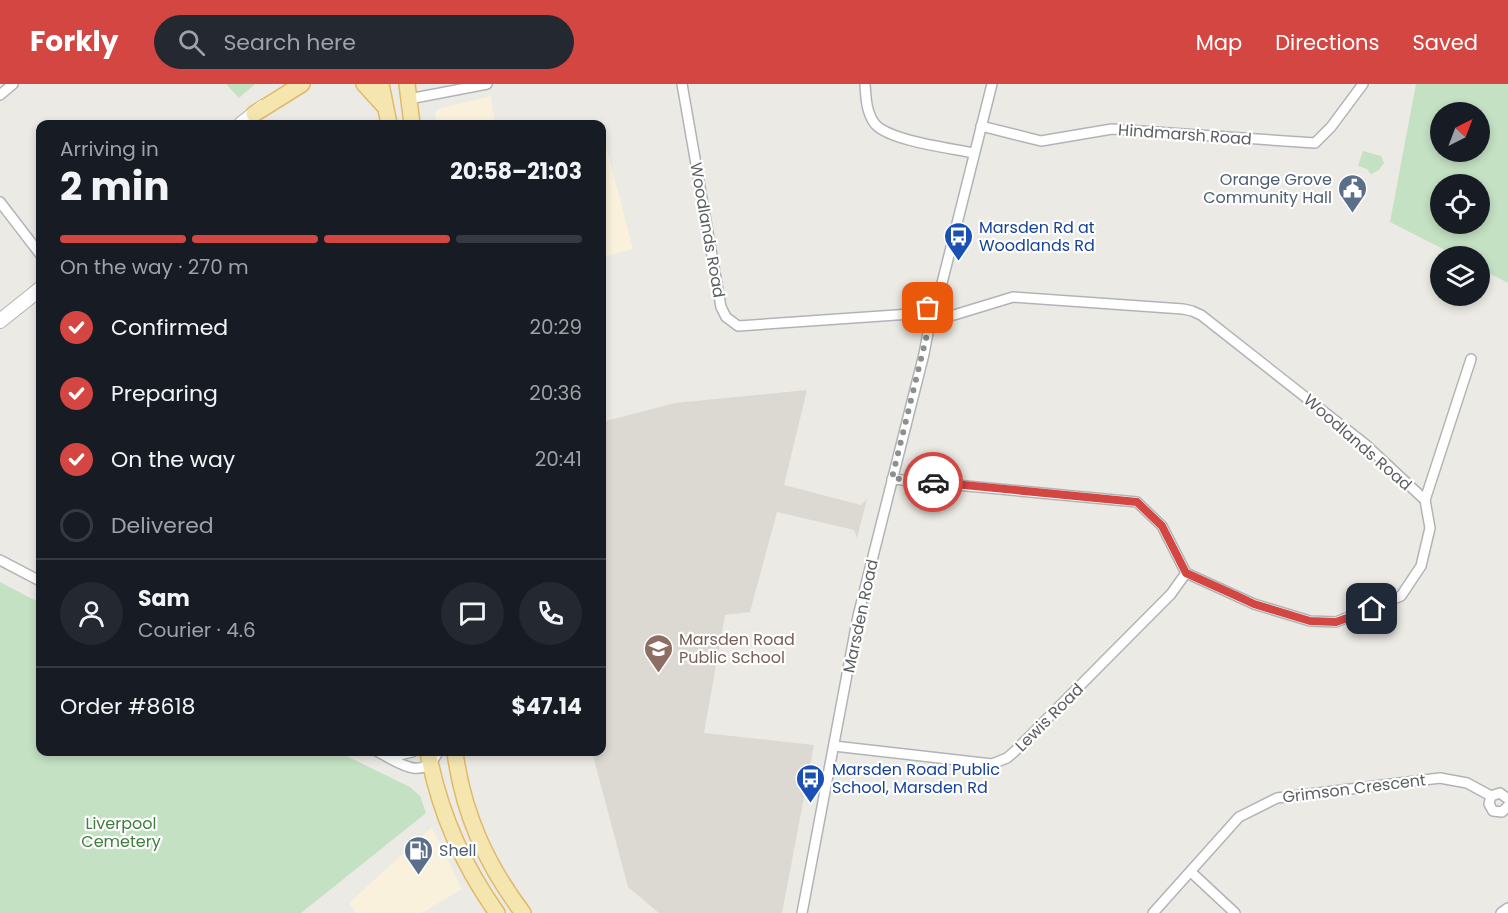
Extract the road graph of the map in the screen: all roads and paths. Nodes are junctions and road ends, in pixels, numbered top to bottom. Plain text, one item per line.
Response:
1 (13, 84) edge
2 (281, 84) edge
3 (291, 84) edge
4 (302, 84) edge
5 (364, 84) edge
6 (381, 84) edge
7 (487, 84) edge
8 (682, 84) edge
9 (865, 84) edge
10 (992, 84) edge
11 (1363, 84) edge
12 (408, 92) edge
13 (0, 95) edge
14 (254, 114) junction
15 (388, 117) edge
16 (246, 120) edge
17 (412, 120) edge
18 (981, 126) junction
19 (973, 153) junction
20 (0, 202) edge
21 (36, 249) edge
22 (36, 292) edge
23 (939, 311) junction
24 (927, 318) junction
25 (0, 321) edge
26 (1471, 359) dead end
27 (892, 478) junction
28 (1425, 500) junction
29 (0, 560) edge
30 (1186, 573) junction
31 (36, 579) edge
32 (834, 746) junction
33 (385, 756) edge
34 (431, 756) edge
35 (432, 756) edge
36 (456, 756) edge
37 (1491, 796) junction
38 (1507, 804) edge
39 (1191, 872) junction
40 (1508, 908) edge
41 (497, 913) edge
42 (523, 913) edge
43 (802, 913) edge
44 (1153, 913) edge
45 (1236, 913) edge
46 (1501, 913) edge

1 - 13 street
2 - 14 main road
3 - 14 main road
4 - 14 main road
5 - 15 main road
6 - 15 main road
7 - 12 street
8 - 24 street, Woodlands Road
9 - 19 street
10 - 18 street
11 - 18 street, Hindmarsh Road
12 - 17 main road
14 - 16 main road
18 - 19 street
19 - 23 street
20 - 21 street
22 - 25 main road
23 - 24 street
23 - 24 street
23 - 28 street, Woodlands Road
24 - 27 street, Marsden Road
26 - 28 street
27 - 30 street
27 - 32 street, Marsden Road
28 - 30 street, Woodlands Road
29 - 31 street
30 - 32 street, Lewis Road
32 - 43 street, Marsden Road
33 - 34 street
35 - 41 main road
36 - 42 main road
37 - 38 street
37 - 38 street
37 - 39 street, Grimson Crescent
39 - 44 street, Grimson Crescent
39 - 45 street
40 - 46 street

